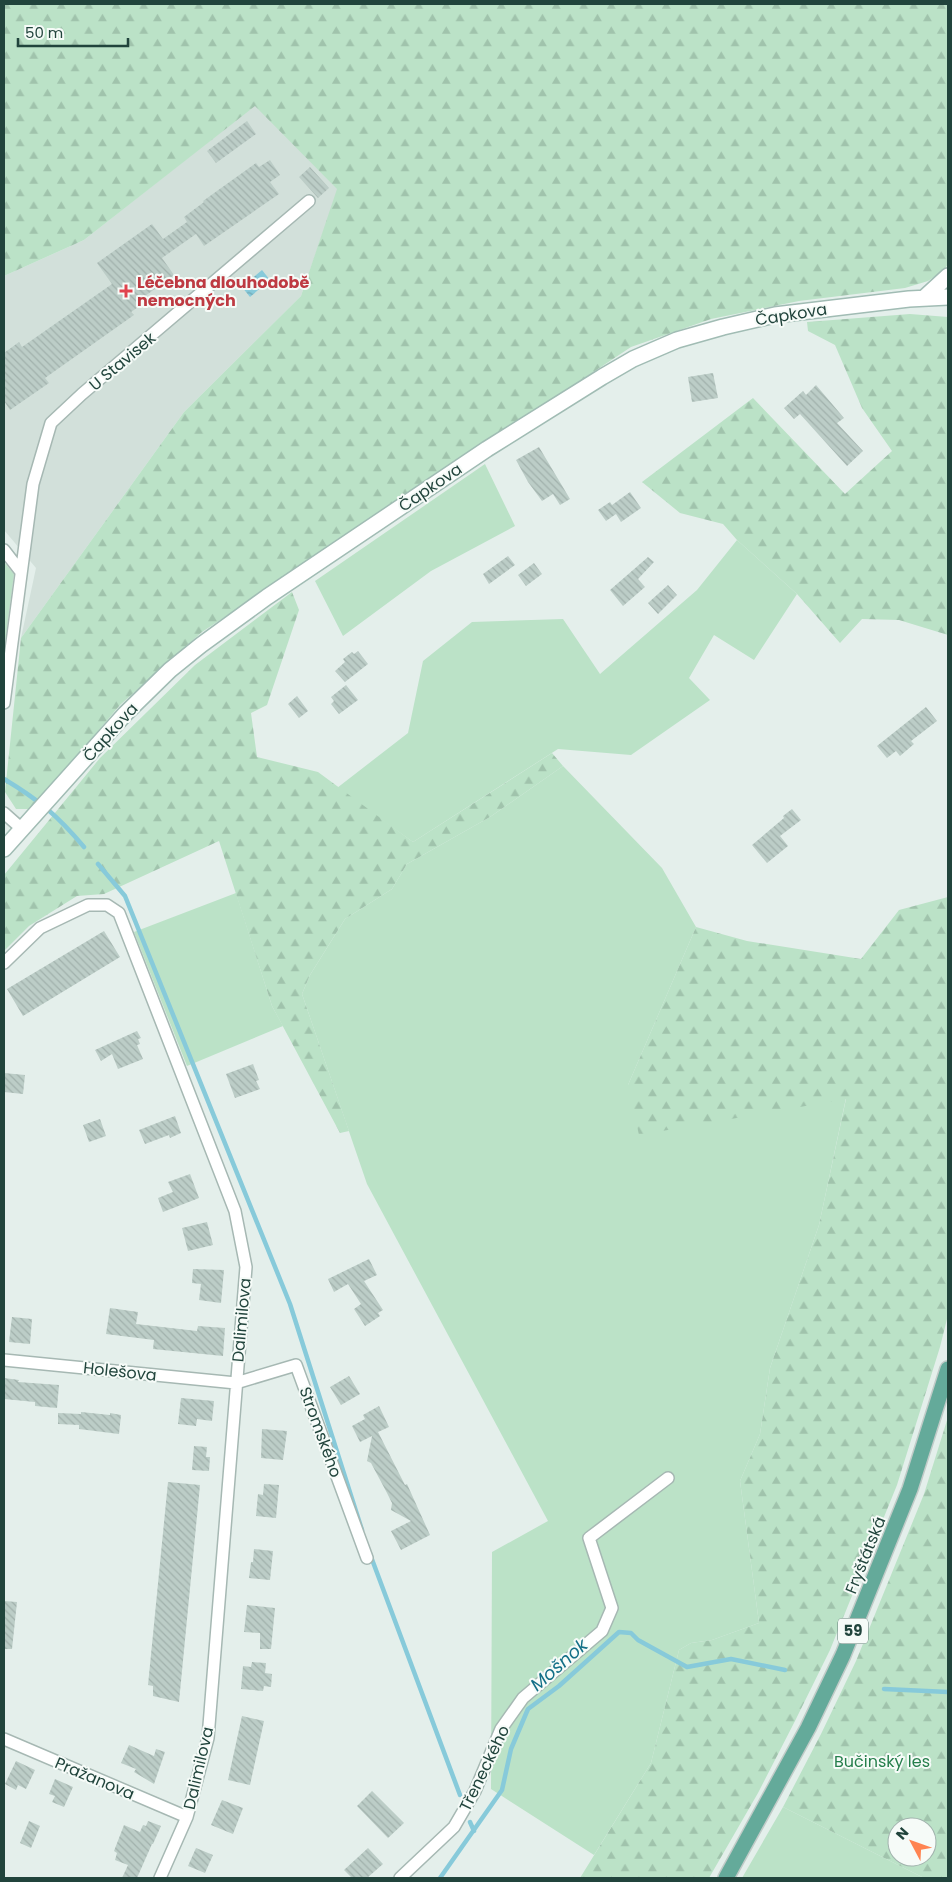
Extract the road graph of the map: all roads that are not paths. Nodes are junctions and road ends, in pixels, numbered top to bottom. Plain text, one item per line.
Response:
1 (310, 201) dead end
2 (948, 276) edge
3 (948, 297) edge
4 (924, 298) junction
5 (4, 550) edge
6 (21, 572) junction
7 (4, 703) edge
8 (4, 813) edge
9 (22, 829) junction
10 (4, 849) edge
11 (4, 963) edge
12 (4, 1360) edge
13 (948, 1369) edge
14 (236, 1383) junction
15 (668, 1478) dead end
16 (367, 1558) dead end
17 (4, 1739) edge
18 (187, 1817) junction
19 (160, 1878) edge
20 (400, 1878) edge
21 (726, 1878) edge

1 - 6 street, U Stavisek
2 - 4 street
3 - 4 street, Čapkova
4 - 9 street, Čapkova
5 - 6 street
6 - 7 street, U Stavisek
8 - 9 street
9 - 10 street, Čapkova
11 - 14 street, Dalimilova
12 - 14 street, Holešova
13 - 21 main road, Fryštátská / 59
14 - 16 street, Stromského
14 - 18 street, Dalimilova
15 - 20 street, Třeneckého
17 - 18 street, Pražanova
18 - 19 street, Dalimilova

